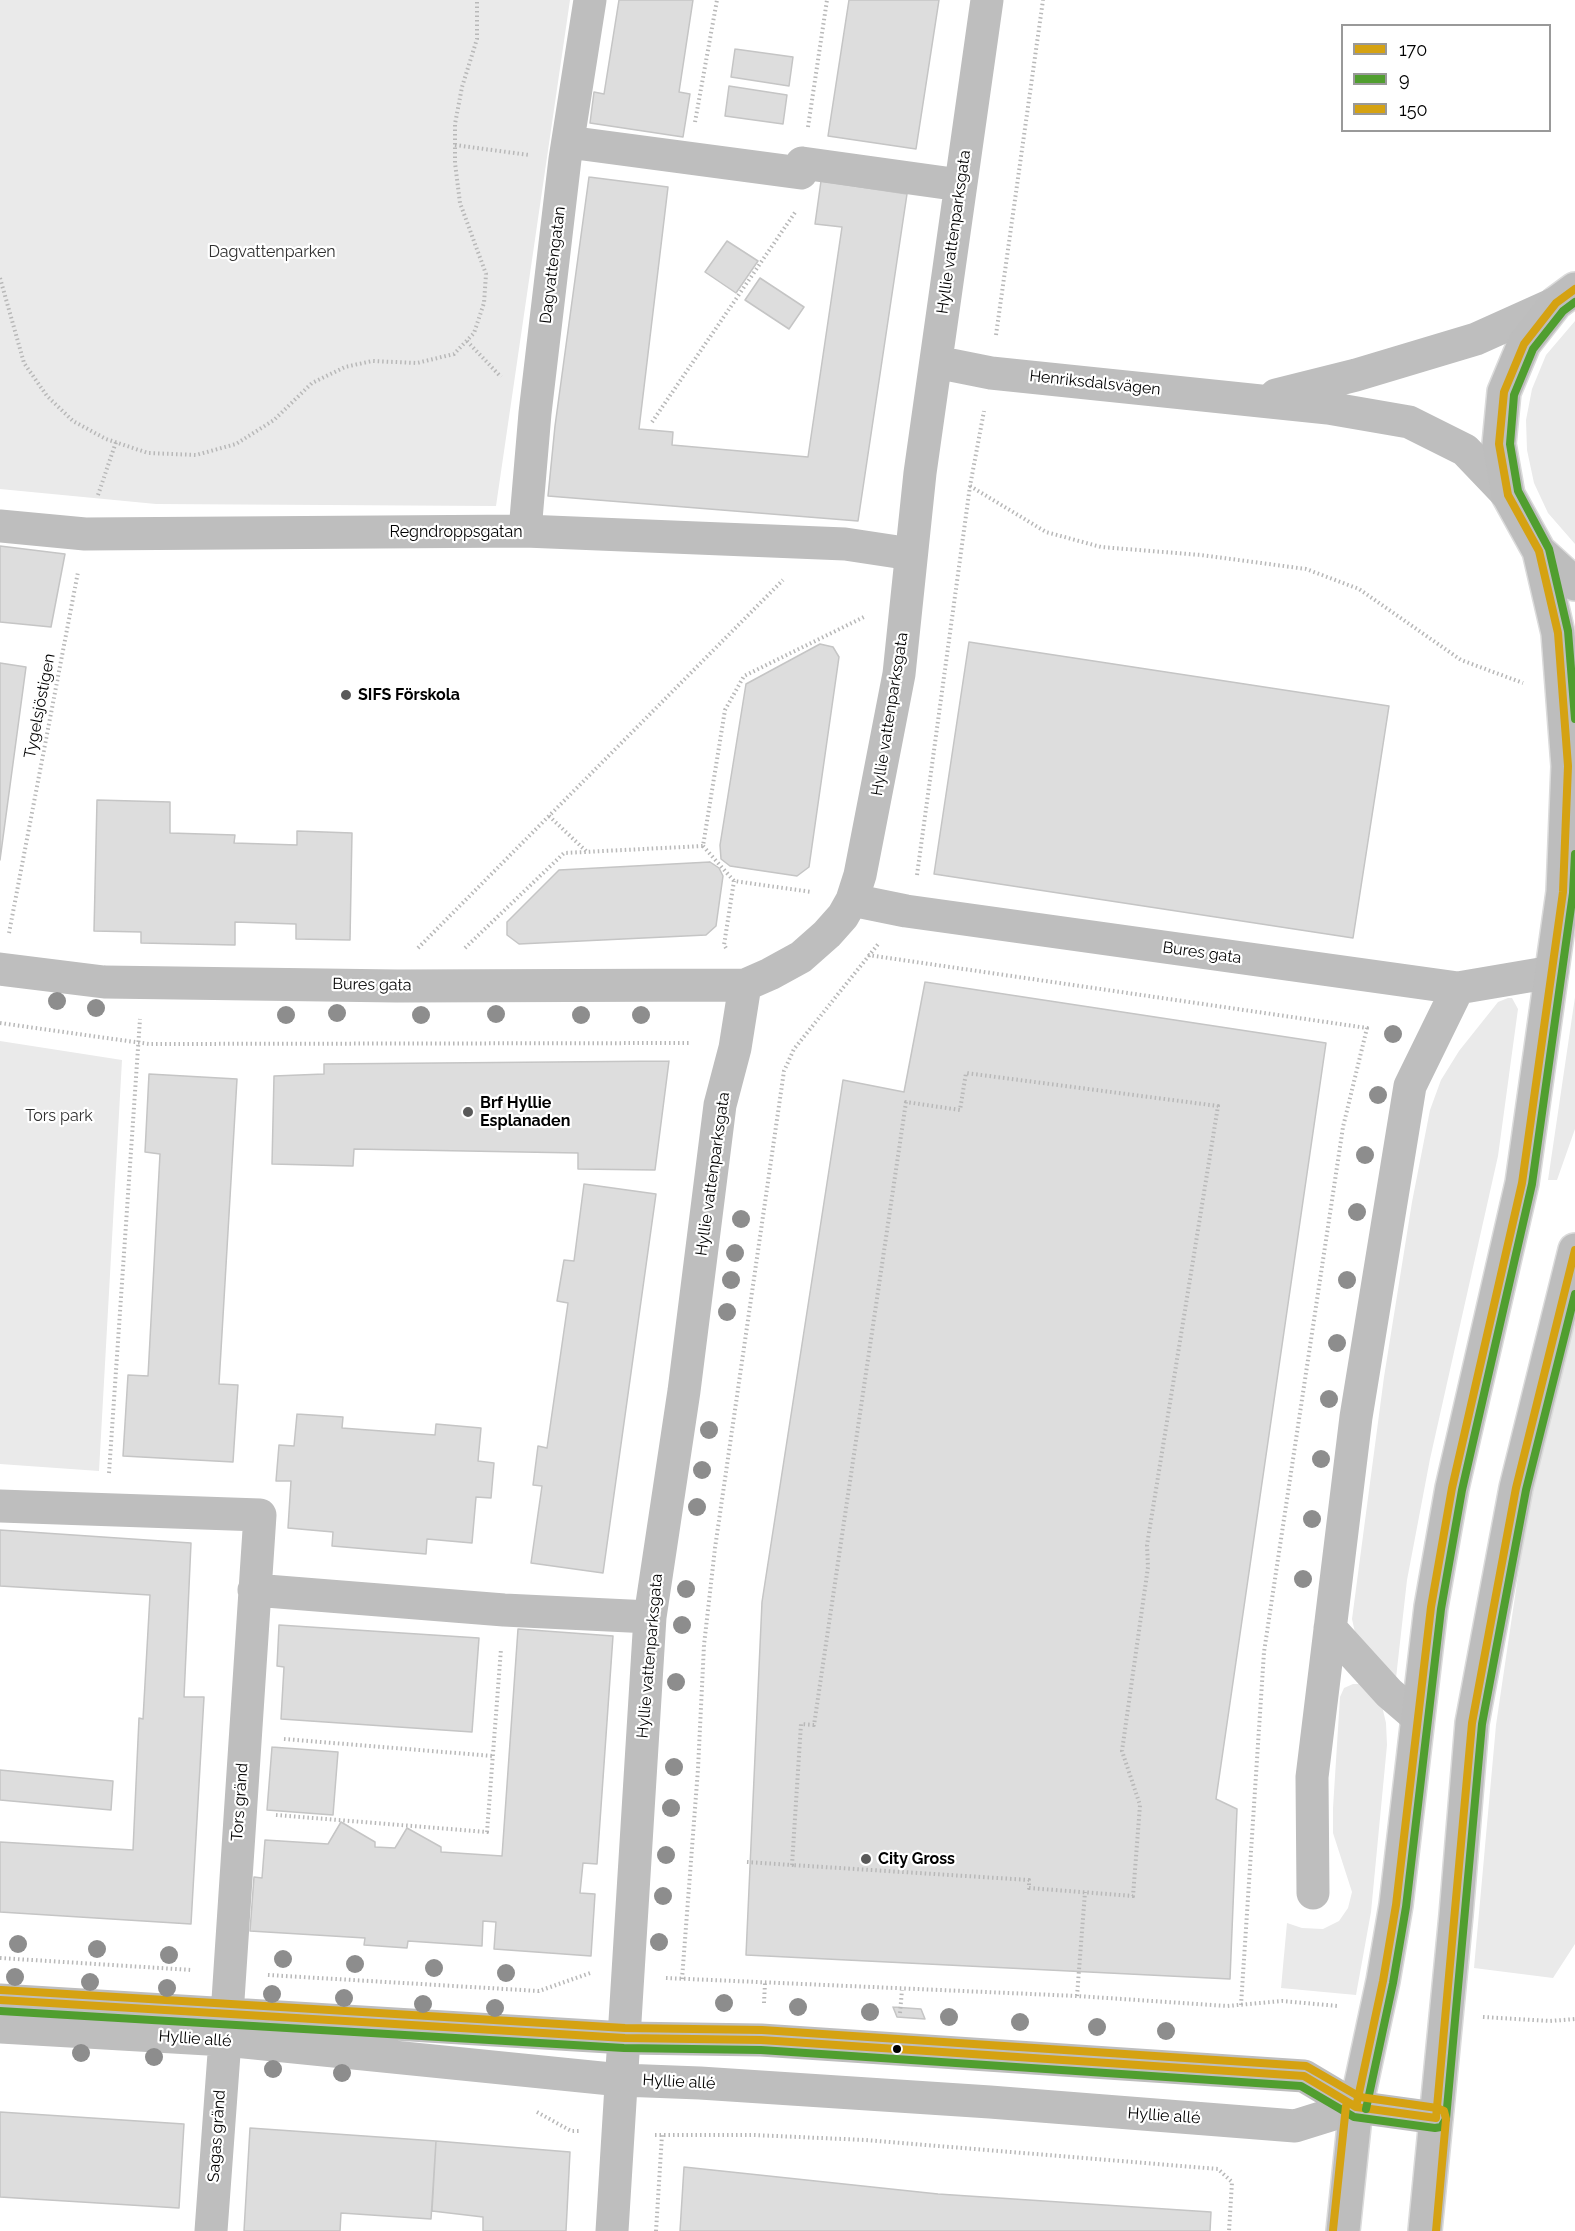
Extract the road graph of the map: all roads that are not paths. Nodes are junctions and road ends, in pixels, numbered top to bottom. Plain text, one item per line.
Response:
1 (590, 0) edge
2 (987, 0) edge
3 (567, 151) junction
4 (960, 185) junction
5 (1565, 296) edge
6 (936, 362) junction
7 (1255, 400) junction
8 (1508, 495) junction
9 (0, 526) edge
10 (525, 531) junction
11 (1539, 551) junction
12 (911, 554) junction
13 (1575, 584) edge
14 (852, 900) junction
15 (1, 969) edge
16 (1552, 972) junction
17 (745, 985) junction
18 (1458, 988) junction
19 (1575, 1250) edge
20 (0, 1506) edge
21 (254, 1590) junction
22 (650, 1617) junction
23 (1330, 1628) junction
24 (1417, 1717) junction
25 (1313, 1893) dead end
26 (0, 2000) edge
27 (0, 2027) edge
28 (226, 2027) junction
29 (625, 2038) junction
30 (621, 2080) junction
31 (1356, 2107) junction
32 (1436, 2118) junction
33 (211, 2231) edge
34 (612, 2231) edge
35 (1343, 2231) edge
36 (1425, 2231) edge

1 - 3 street, Dagvattengatan
2 - 4 street, Hyllie vattenparksgata
3 - 4 street
3 - 10 street, Dagvattengatan
4 - 6 street, Hyllie vattenparksgata
5 - 7 street, Henriksdalsvägen
5 - 8 main road
6 - 7 street, Henriksdalsvägen
6 - 12 street, Hyllie vattenparksgata
7 - 8 street, Henriksdalsvägen
8 - 11 main road
9 - 10 street, Regndroppsgatan
10 - 12 street, Regndroppsgatan
11 - 13 main road
11 - 16 main road
12 - 14 street, Hyllie vattenparksgata
14 - 17 street, Hyllie vattenparksgata
14 - 18 street, Bures gata
15 - 17 street, Bures gata
16 - 18 street, Bures gata
16 - 24 main road
17 - 22 street, Hyllie vattenparksgata
18 - 23 street
19 - 32 main road
20 - 21 street, Tors gränd
21 - 22 street
21 - 28 street, Tors gränd
22 - 29 street, Hyllie vattenparksgata
23 - 24 street
23 - 25 street
24 - 31 main road
26 - 28 street, Hyllie allé
27 - 28 street, Hyllie allé
28 - 29 street, Hyllie allé
28 - 30 street, Hyllie allé
28 - 33 street, Sagas gränd
29 - 30 street, Hyllie vattenparksgata
29 - 31 street, Hyllie allé
30 - 31 street, Hyllie allé
30 - 34 street, Hyllie vattenparksgata
31 - 32 street, Hyllie allé
31 - 35 main road
32 - 36 main road

